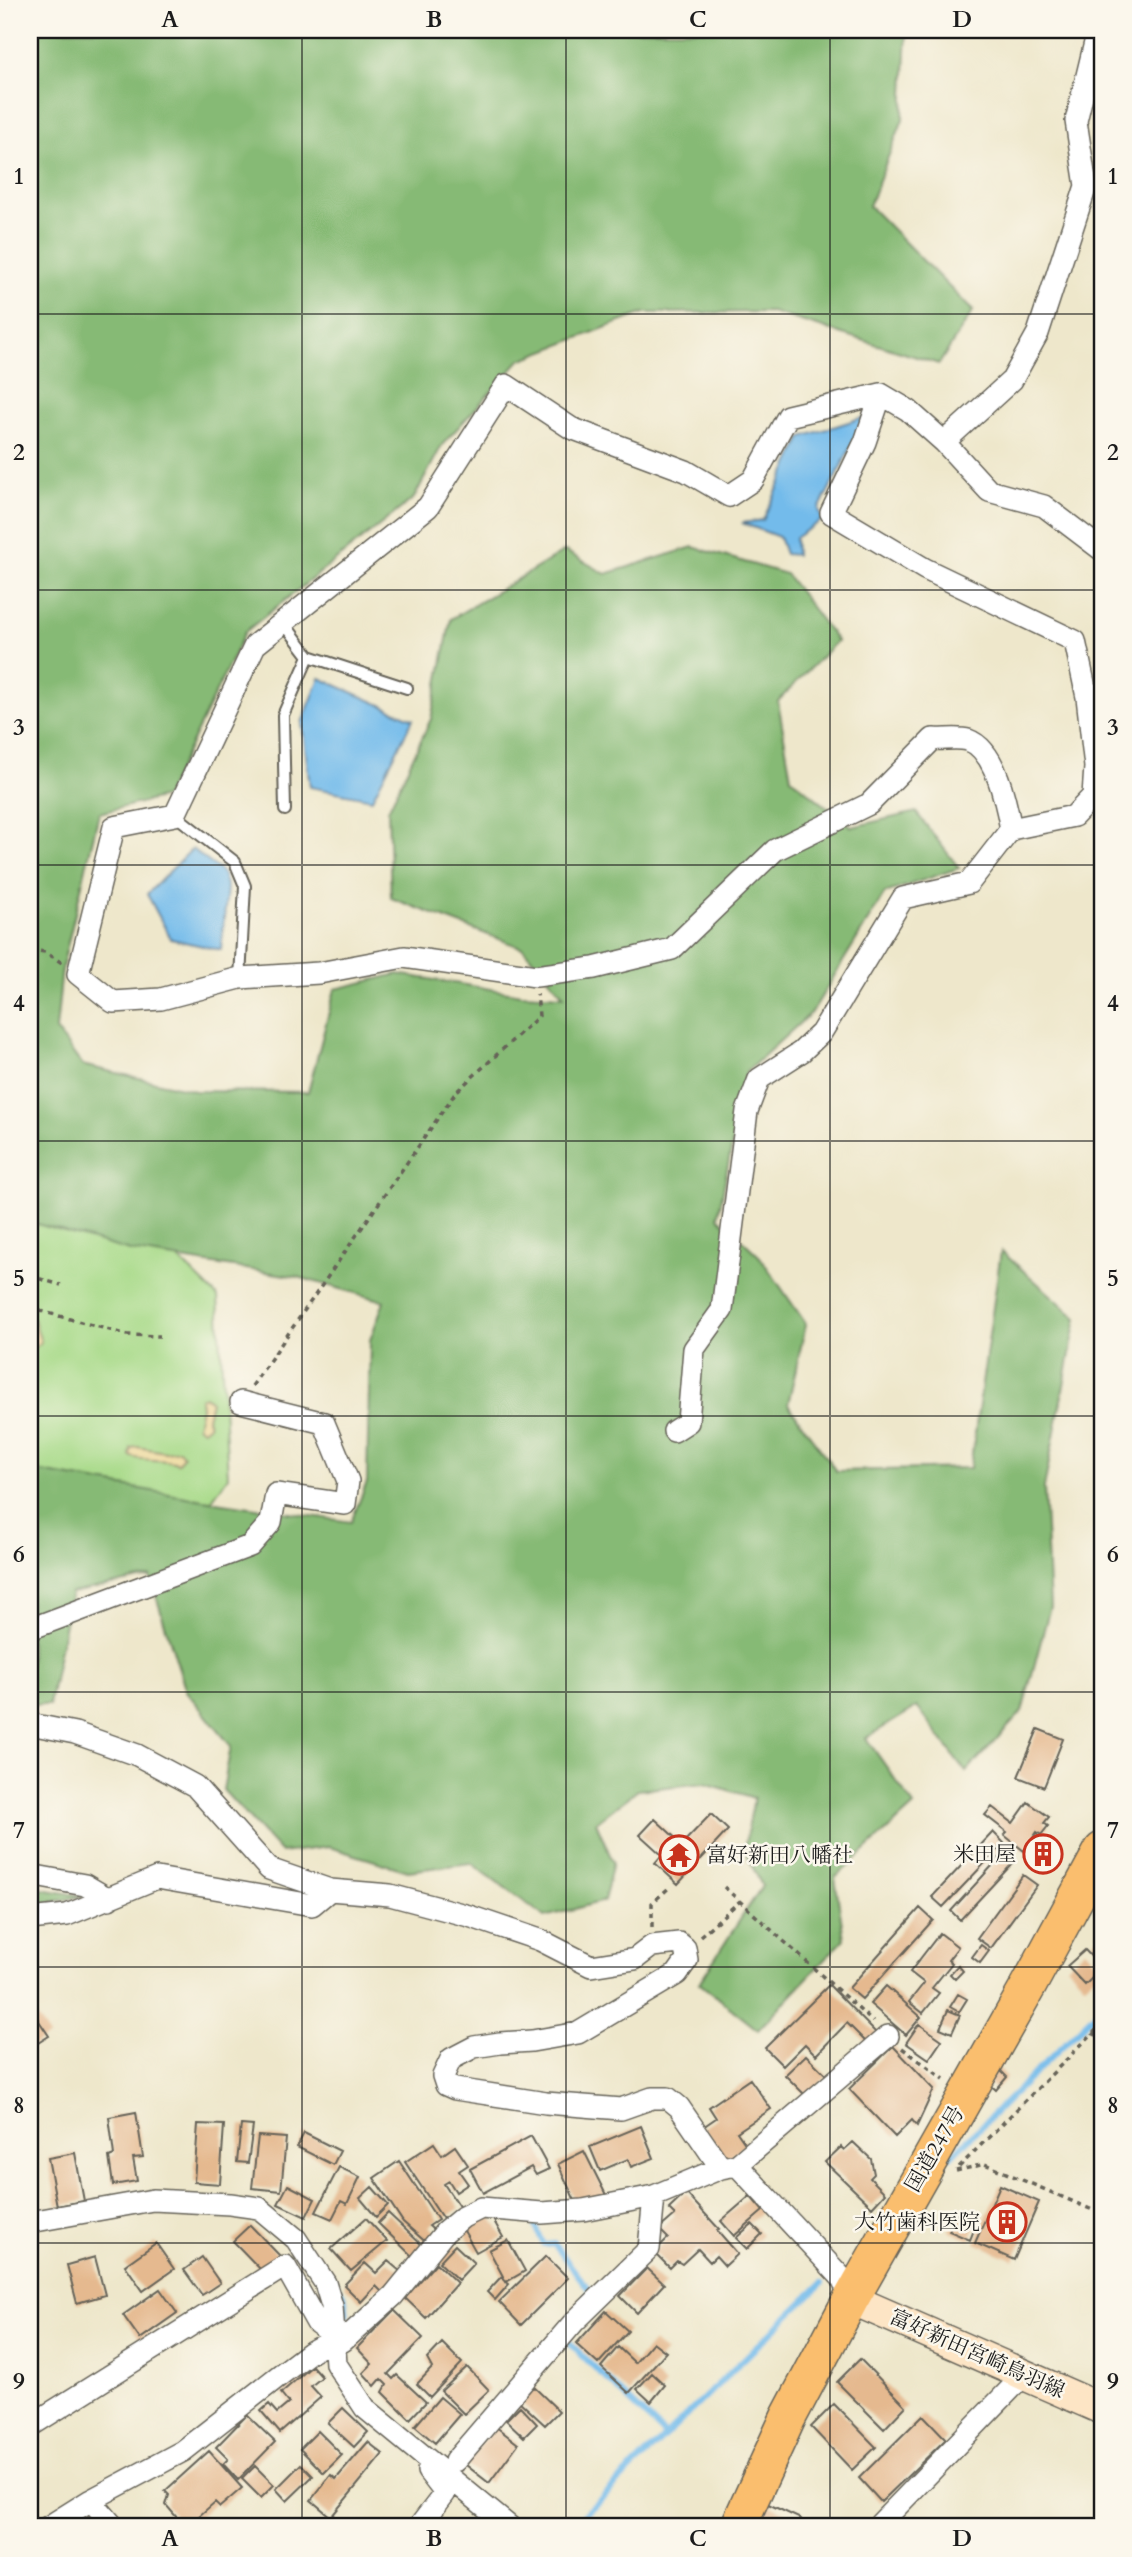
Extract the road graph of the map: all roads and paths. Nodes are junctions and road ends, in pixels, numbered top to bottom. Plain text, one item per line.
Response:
1 (1098, 30) edge
2 (881, 394) junction
3 (944, 443) junction
4 (1102, 550) edge
5 (283, 622) junction
6 (309, 656) junction
7 (407, 688) dead end
8 (1095, 695) edge
9 (285, 810) dead end
10 (175, 815) junction
11 (1011, 828) junction
12 (30, 950) edge
13 (78, 974) junction
14 (536, 976) junction
15 (240, 978) junction
16 (30, 1276) edge
17 (61, 1286) dead end
18 (30, 1308) edge
19 (159, 1336) dead end
20 (240, 1402) joint
21 (674, 1430) dead end
22 (30, 1629) edge
23 (30, 1724) edge
24 (1102, 1850) edge
25 (30, 1875) edge
26 (671, 1886) dead end
27 (724, 1887) dead end
28 (330, 1890) junction
29 (109, 1899) junction
30 (740, 1901) junction
31 (30, 1919) edge
32 (652, 1947) junction
33 (685, 1948) junction
34 (1102, 2024) edge
35 (1092, 2034) junction
36 (888, 2036) junction
37 (1102, 2038) edge
38 (967, 2093) junction
39 (729, 2166) junction
40 (654, 2196) junction
41 (1102, 2214) edge
42 (30, 2222) edge
43 (851, 2299) junction
44 (336, 2338) junction
45 (1024, 2375) junction
46 (1102, 2409) edge
47 (30, 2426) edge
48 (402, 2437) junction
49 (421, 2452) junction
50 (455, 2461) junction
51 (91, 2500) junction
52 (487, 2509) junction
53 (48, 2527) edge
54 (114, 2527) edge
55 (419, 2527) edge
56 (510, 2527) edge
57 (738, 2527) edge
58 (877, 2527) edge

1 - 3 street
2 - 3 street
2 - 5 street
2 - 8 street
3 - 4 street
5 - 6 lane
5 - 10 street
6 - 7 lane
6 - 9 lane
8 - 11 street
10 - 13 street
10 - 15 lane
11 - 14 street
11 - 21 street
12 - 13 path
13 - 15 street
14 - 15 street
14 - 20 path
16 - 17 path
18 - 19 path
20 - 22 street
23 - 28 street
24 - 38 highway, 国道247号
25 - 29 street
26 - 32 path
27 - 30 path
28 - 29 street
28 - 32 street
29 - 31 street
30 - 33 path
30 - 36 path
32 - 33 street
33 - 39 street
34 - 35 path
35 - 37 path
35 - 41 path
36 - 38 path
36 - 39 street
38 - 43 highway, 国道247号
39 - 40 street
39 - 43 street
40 - 44 street
40 - 50 street
42 - 44 street
43 - 45 main road, 富好新田宮崎鳥羽線
43 - 57 highway, 国道247号
44 - 47 street
44 - 48 street
44 - 51 street
45 - 46 main road, 富好新田宮崎鳥羽線
45 - 58 street
48 - 49 street
48 - 50 street
49 - 52 street
49 - 55 street
50 - 52 street
51 - 53 street
51 - 54 street
52 - 56 street

